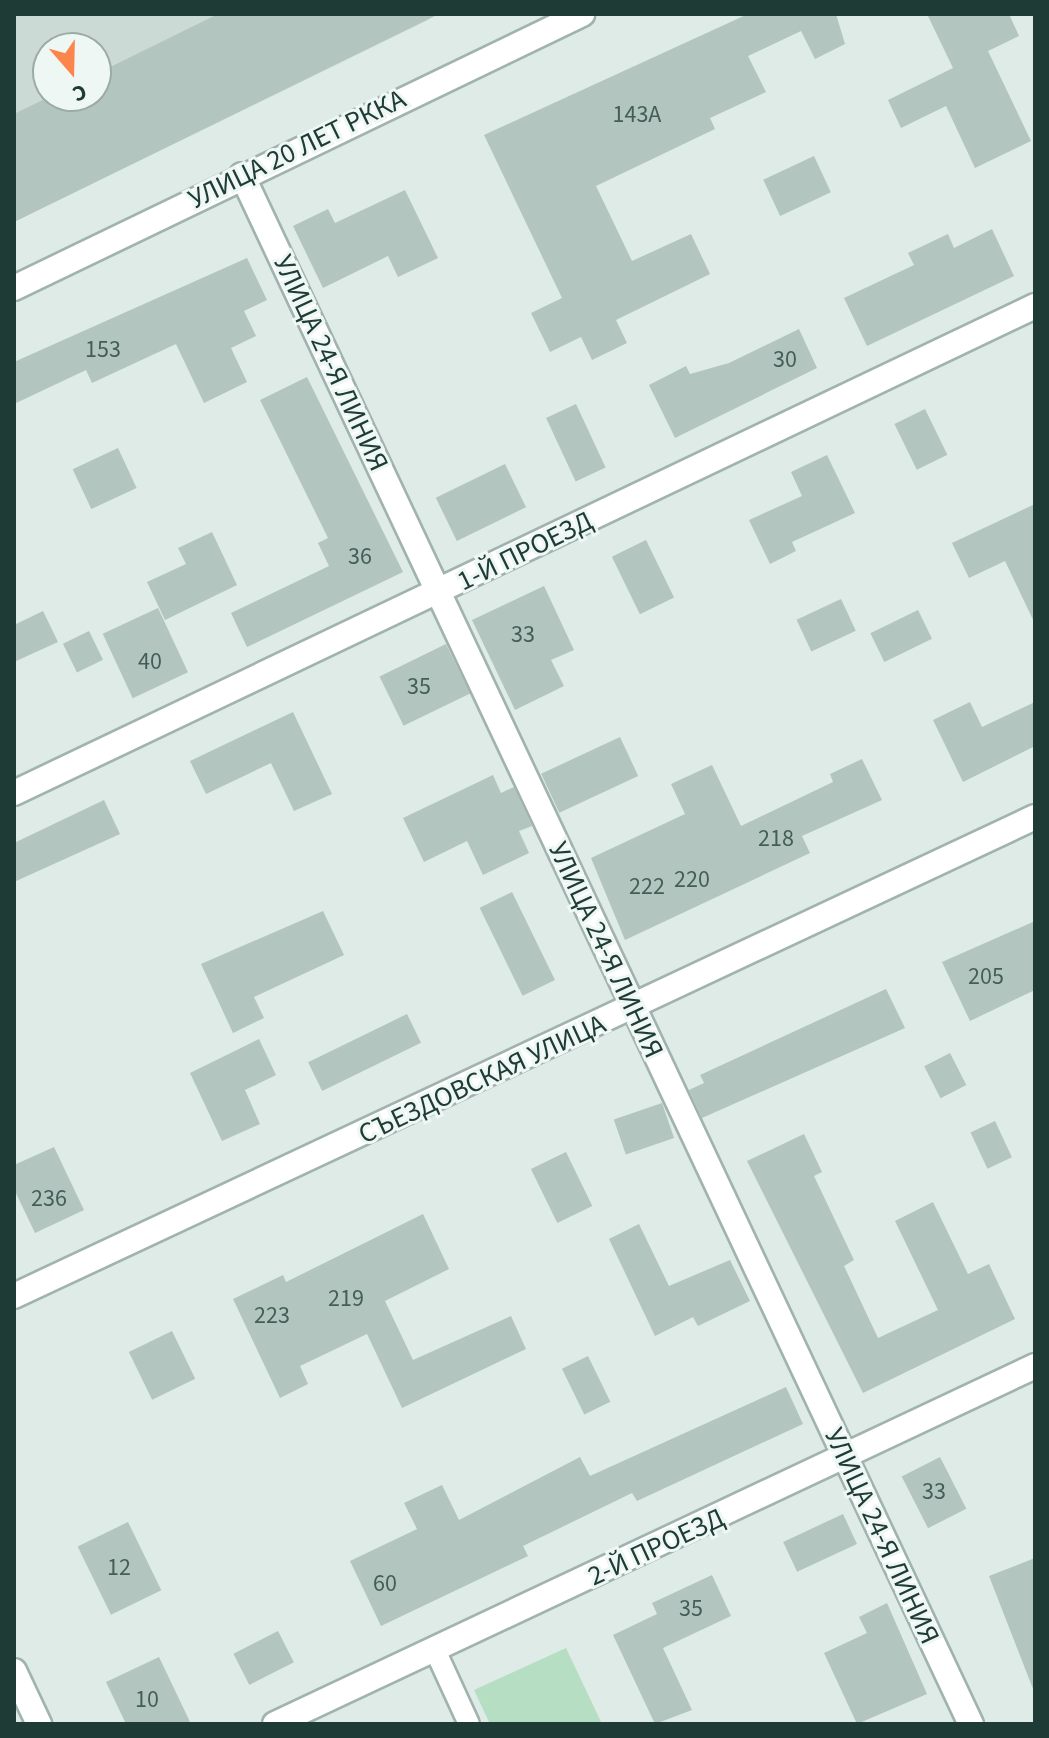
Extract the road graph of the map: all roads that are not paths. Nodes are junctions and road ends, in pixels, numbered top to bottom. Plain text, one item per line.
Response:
1 (571, 16) edge
2 (242, 175) junction
3 (14, 288) edge
4 (1035, 306) edge
5 (440, 593) junction
6 (14, 793) edge
7 (1035, 817) edge
8 (634, 1009) junction
9 (14, 1296) edge
10 (1035, 1366) edge
11 (845, 1459) junction
12 (435, 1650) junction
13 (14, 1671) edge
14 (39, 1724) edge
15 (275, 1724) edge
16 (469, 1724) edge
17 (971, 1724) edge

1 - 2 street, УЛИЦА 20 ЛЕТ РККА
2 - 3 street, УЛИЦА 20 ЛЕТ РККА
2 - 5 street, УЛИЦА 24-Я ЛИНИЯ
4 - 5 street, 1-Й ПРОЕЗД
5 - 6 street, 1-Й ПРОЕЗД
5 - 8 street, УЛИЦА 24-Я ЛИНИЯ
7 - 8 street, СЪЕЗДОВСКАЯ УЛИЦА
8 - 9 street, СЪЕЗДОВСКАЯ УЛИЦА
8 - 11 street, УЛИЦА 24-Я ЛИНИЯ
10 - 11 street, 2-Й ПРОЕЗД
11 - 12 street, 2-Й ПРОЕЗД
11 - 17 street, УЛИЦА 24-Я ЛИНИЯ
12 - 15 street, 2-Й ПРОЕЗД
12 - 16 lane
13 - 14 street

